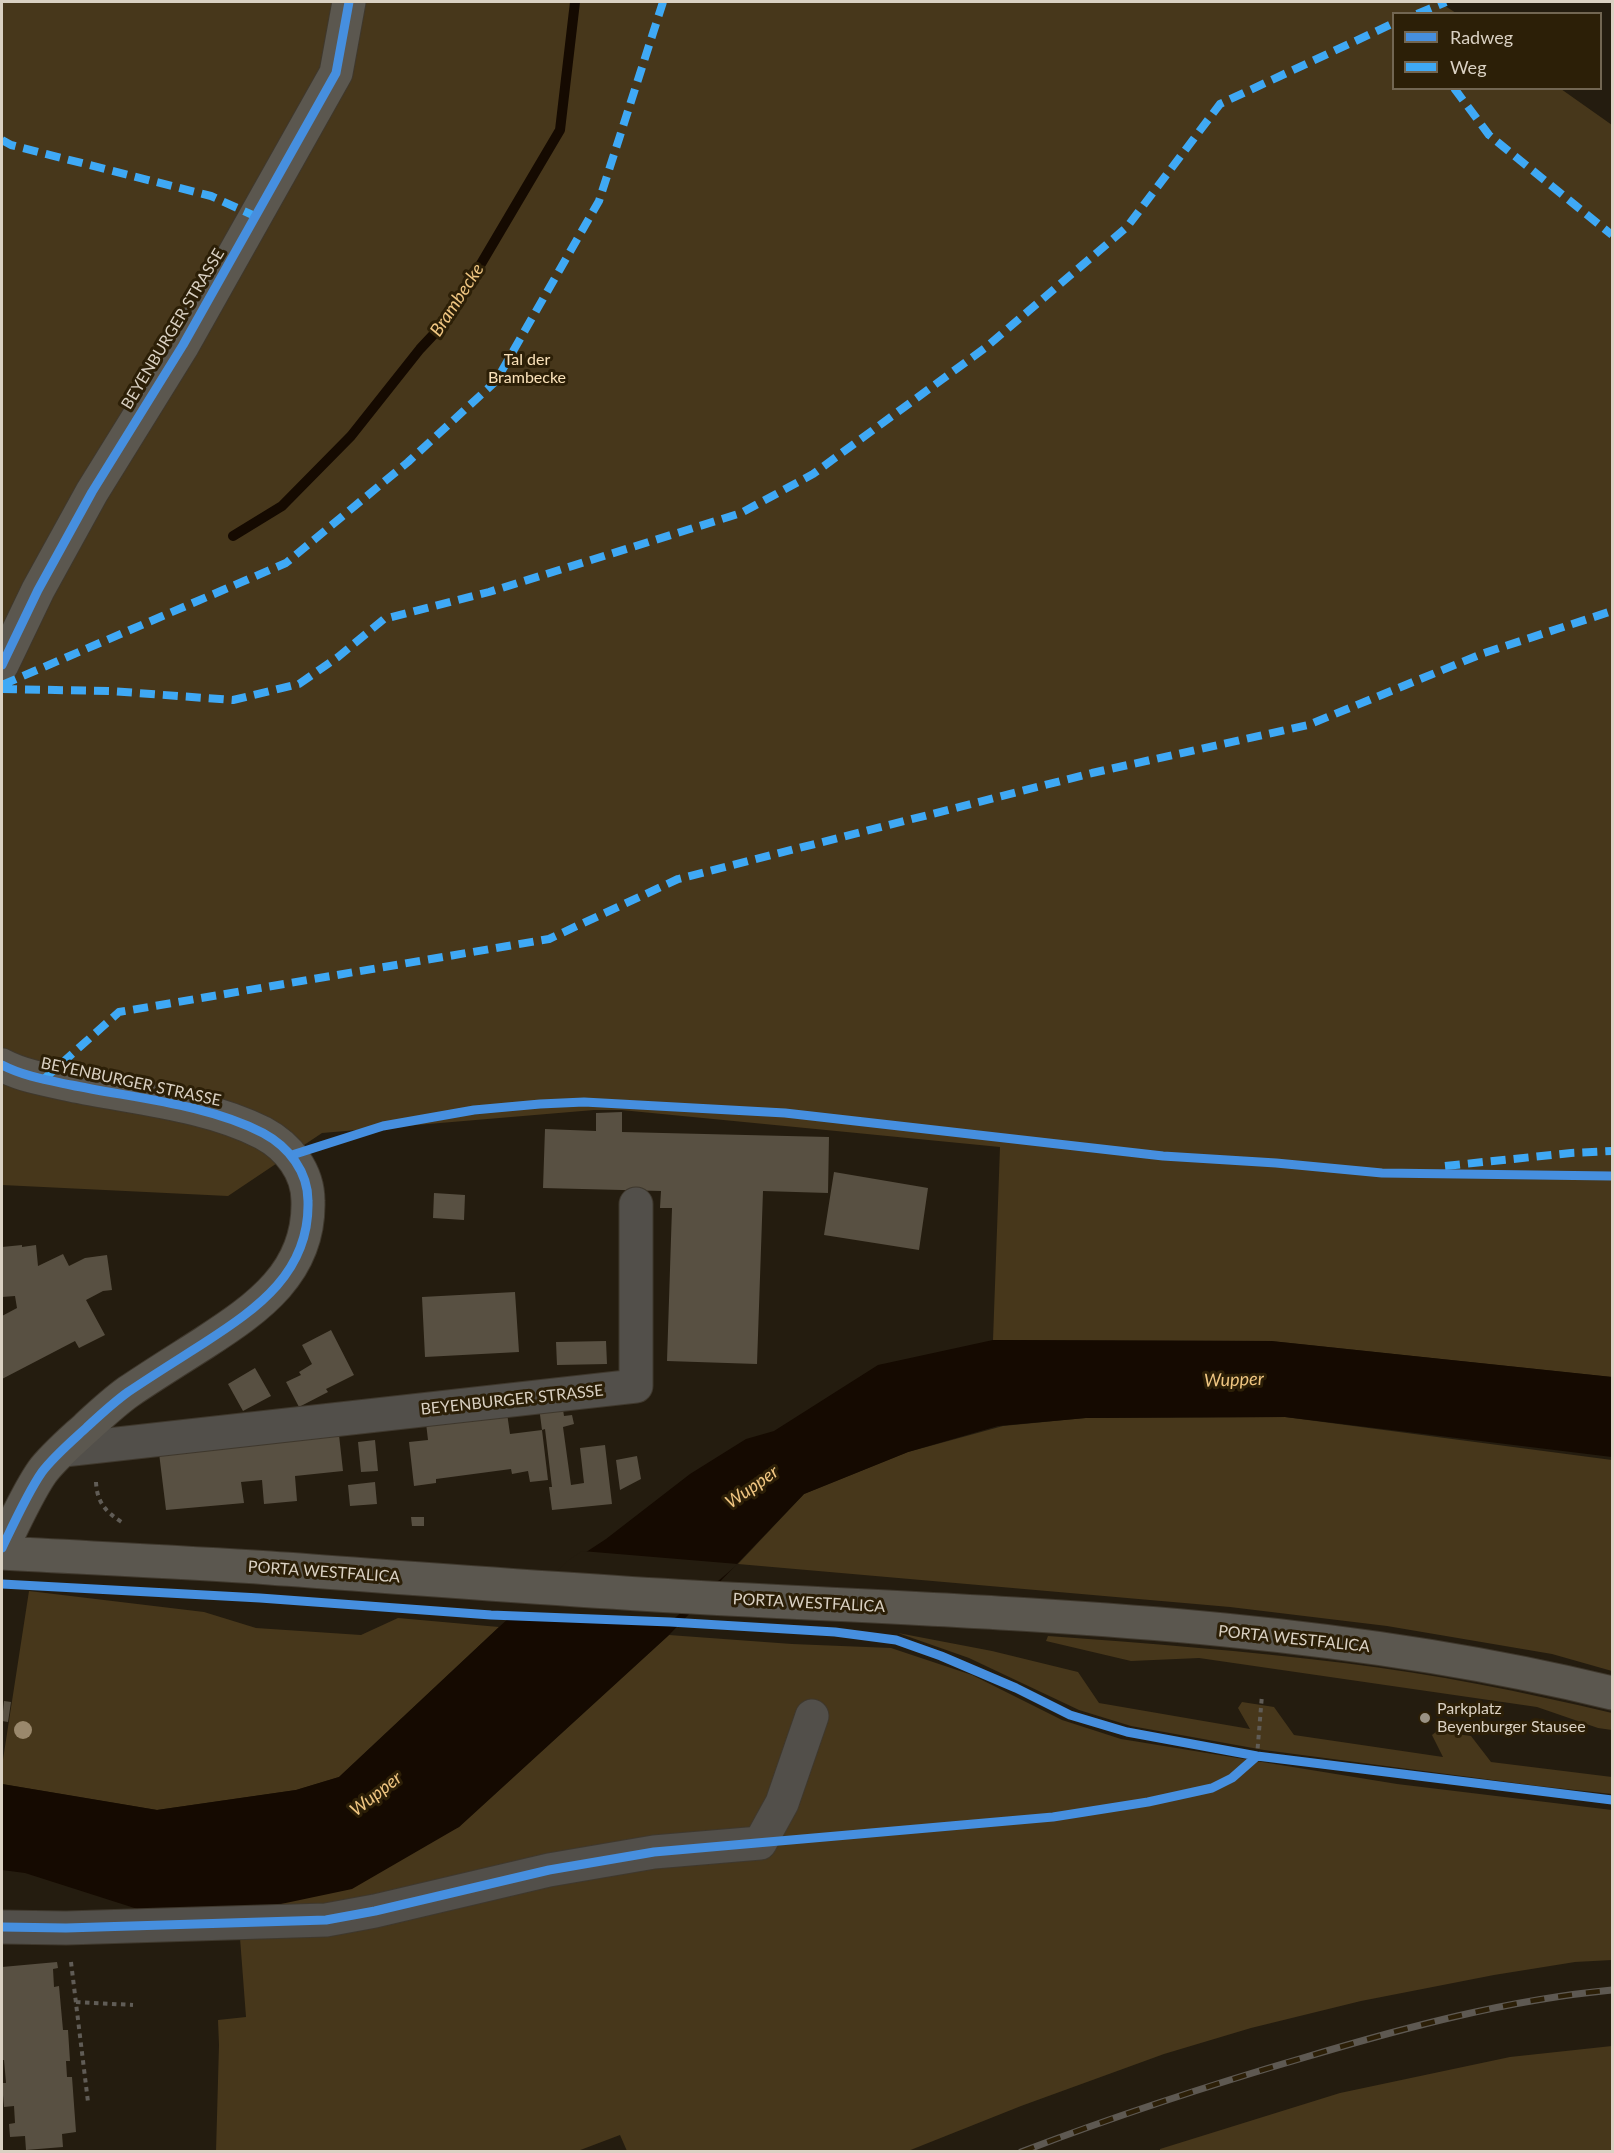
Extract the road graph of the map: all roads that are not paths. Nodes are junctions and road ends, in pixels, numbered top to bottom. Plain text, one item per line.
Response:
1 (349, 2) edge
2 (2, 665) edge
3 (2, 1065) edge
4 (636, 1204) dead end
5 (64, 1450) junction
6 (2, 1548) edge
7 (2, 1553) edge
8 (1612, 1693) edge
9 (812, 1716) dead end
10 (2, 1927) edge

1 - 2 main road, BEYENBURGER STRASSE
3 - 5 main road, BEYENBURGER STRASSE
4 - 5 lane, BEYENBURGER STRASSE
5 - 6 main road, BEYENBURGER STRASSE
7 - 8 main road, PORTA WESTFALICA
9 - 10 lane

